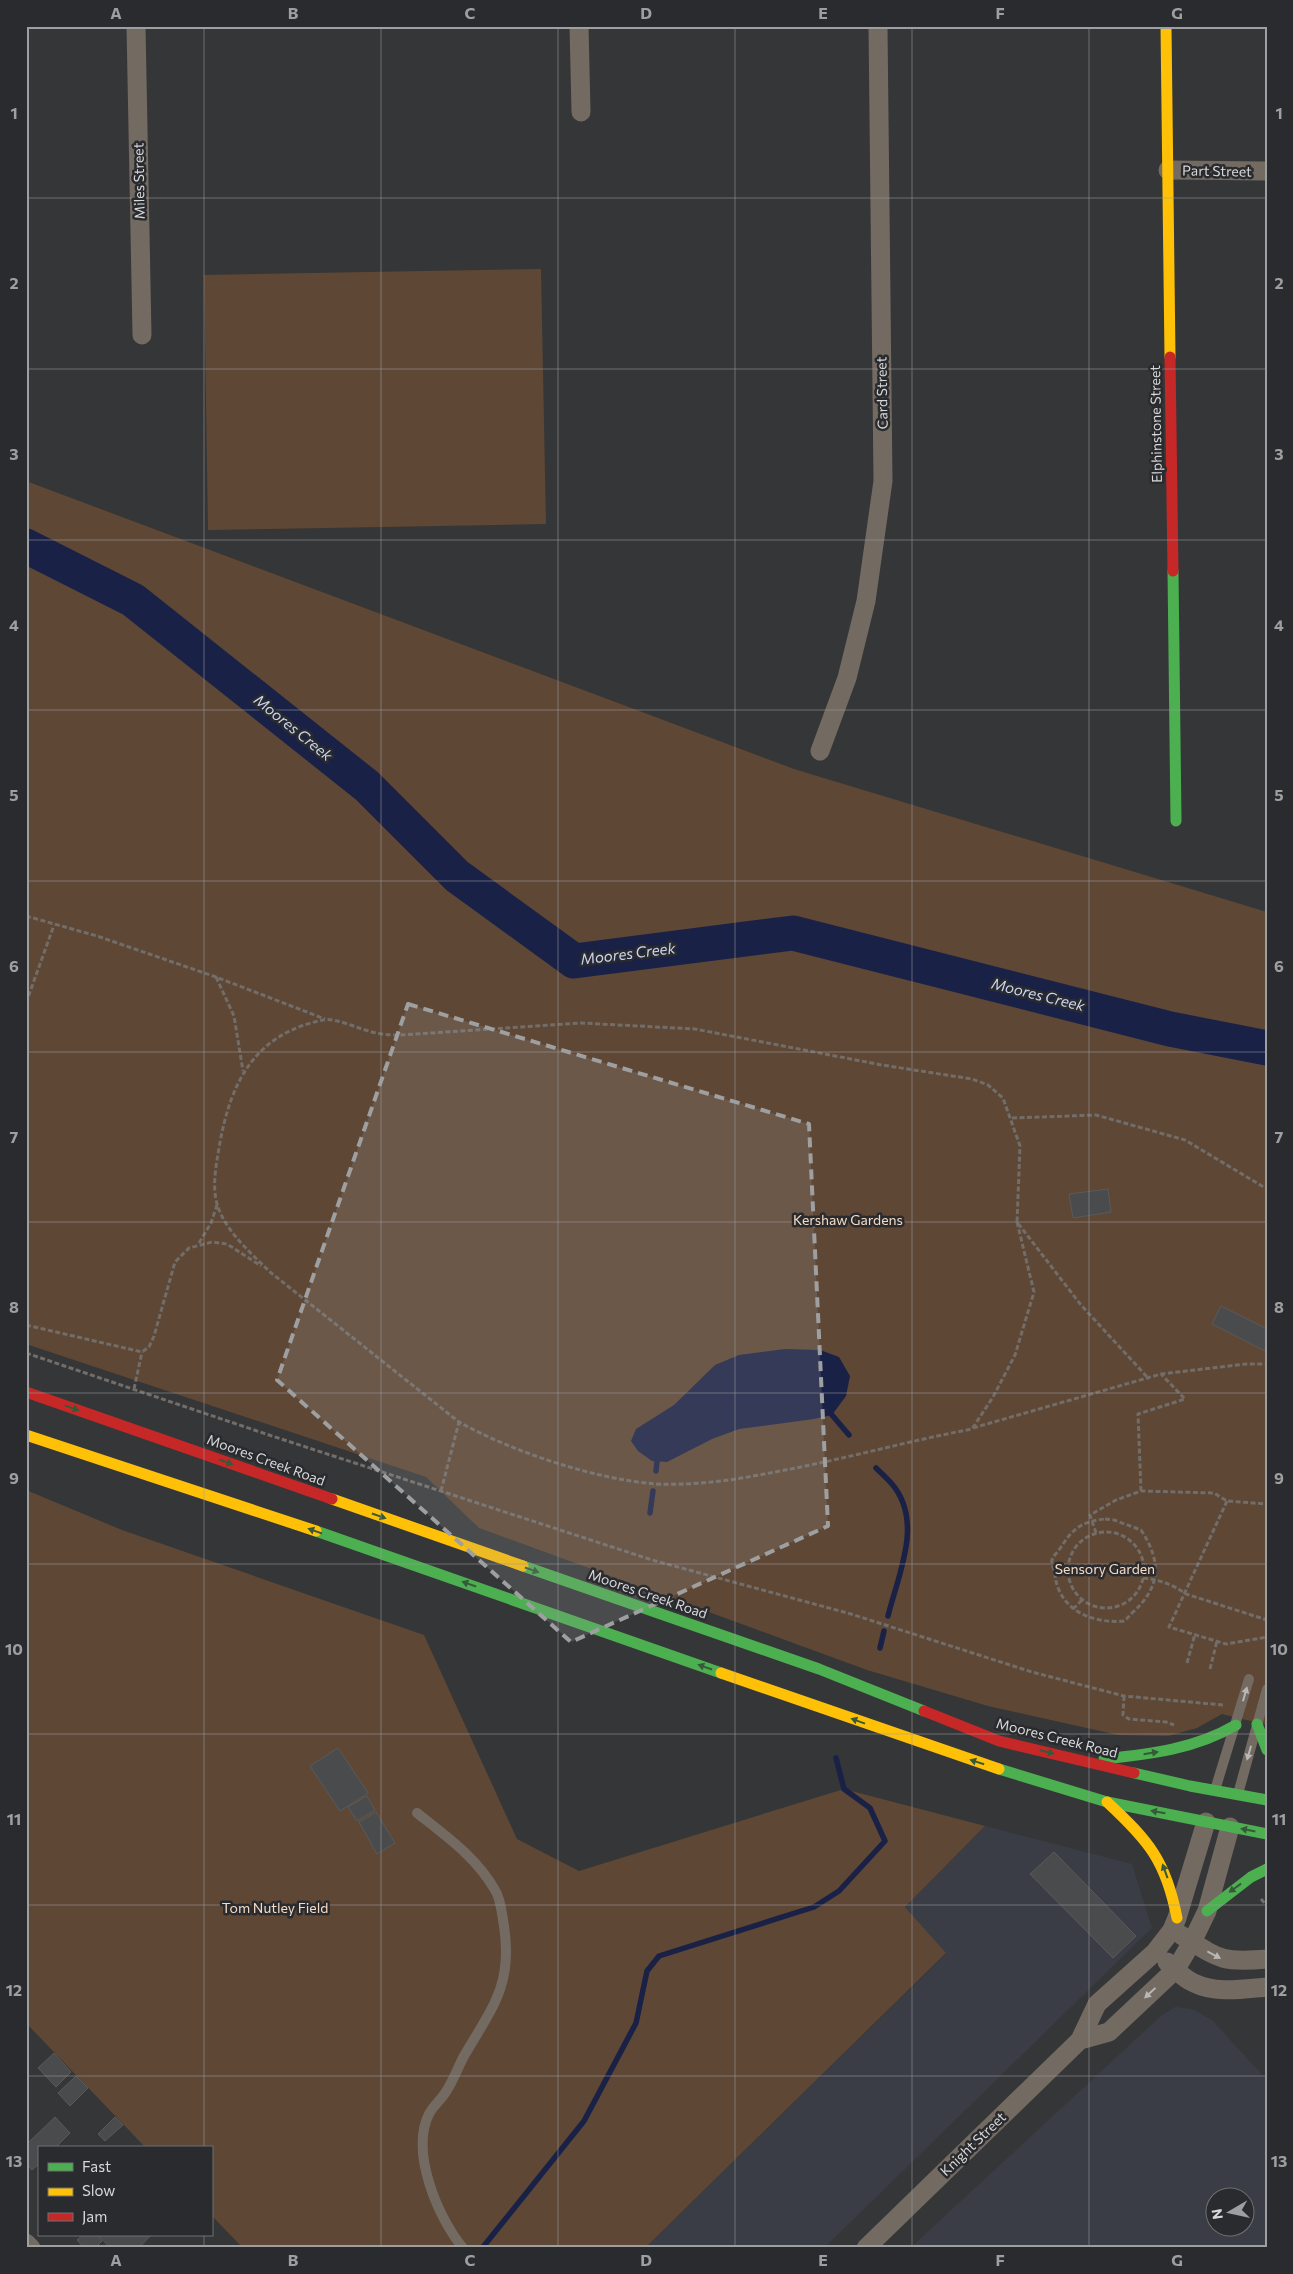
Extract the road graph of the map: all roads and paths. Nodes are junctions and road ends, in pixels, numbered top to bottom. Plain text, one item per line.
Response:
1 (136, 26) edge
2 (579, 26) edge
3 (878, 26) edge
4 (1166, 26) edge
5 (581, 112) dead end
6 (1168, 170) junction
7 (1267, 171) edge
8 (142, 335) dead end
9 (820, 751) dead end
10 (1176, 821) dead end
11 (26, 916) edge
12 (54, 925) junction
13 (216, 977) junction
14 (26, 1003) edge
15 (325, 1019) junction
16 (243, 1071) junction
17 (1012, 1118) junction
18 (1267, 1189) edge
19 (217, 1205) junction
20 (1017, 1222) junction
21 (199, 1244) junction
22 (270, 1272) junction
23 (26, 1325) edge
24 (142, 1352) junction
25 (26, 1353) edge
26 (1267, 1364) edge
27 (1161, 1374) junction
28 (1149, 1379) junction
29 (134, 1389) junction
30 (26, 1392) edge
31 (459, 1422) junction
32 (972, 1429) junction
33 (26, 1435) edge
34 (441, 1491) junction
35 (1141, 1491) junction
36 (1228, 1501) junction
37 (1267, 1504) edge
38 (1092, 1521) junction
39 (1096, 1533) junction
40 (1143, 1578) junction
41 (1155, 1580) junction
42 (1186, 1594) junction
43 (1082, 1600) junction
44 (1073, 1609) junction
45 (1267, 1620) edge
46 (1195, 1634) junction
47 (1267, 1637) edge
48 (1217, 1641) junction
49 (1188, 1663) dead end
50 (1210, 1669) dead end
51 (1249, 1679) dead end
52 (1267, 1689) edge
53 (1124, 1696) junction
54 (1222, 1705) dead end
55 (1258, 1724) junction
56 (1236, 1725) junction
57 (1181, 1727) dead end
58 (1267, 1750) edge
59 (1086, 1761) junction
60 (1237, 1799) junction
61 (1267, 1800) edge
62 (1107, 1802) junction
63 (1210, 1805) junction
64 (417, 1813) dead end
65 (1231, 1823) junction
66 (1267, 1834) edge
67 (1267, 1869) edge
68 (1207, 1911) junction
69 (1174, 1924) junction
70 (1192, 1942) junction
71 (1155, 1952) junction
72 (1267, 1959) edge
73 (1176, 1969) junction
74 (1267, 1987) edge
75 (1080, 2040) junction
76 (26, 2242) edge
77 (31, 2248) edge
78 (463, 2248) edge
79 (866, 2248) edge

1 - 8 street, Miles Street
2 - 5 street
3 - 9 street, Card Street
4 - 6 main road, Elphinstone Street
6 - 7 street, Part Street
6 - 10 main road, Elphinstone Street
11 - 12 path
12 - 13 path
12 - 14 path
13 - 15 path
13 - 16 path
15 - 16 path
15 - 17 path
16 - 19 path
17 - 18 path
17 - 20 path
19 - 21 path
19 - 22 path
20 - 28 path
20 - 32 path
21 - 22 path
21 - 24 path
22 - 31 path
23 - 24 path
24 - 29 path
25 - 29 path
26 - 27 path
27 - 28 path
27 - 35 path
28 - 32 path
29 - 34 path
30 -> 59 main road, Moores Creek Road
31 - 32 path
31 - 34 path
62 -> 33 main road, Moores Creek Road
34 - 53 path
35 - 36 path
35 - 38 path
36 - 37 path
36 - 42 path
38 - 39 path
38 - 41 path
38 - 44 path
39 - 40 path
39 - 43 path
40 - 41 path
40 - 43 path
41 - 42 path
41 - 44 path
42 - 45 path
42 - 46 path
43 - 44 path
46 - 48 path
46 - 49 path
47 - 48 path
48 - 50 path
56 -> 51 lane
52 - 55 lane
53 - 54 path
53 - 57 path
55 - 58 main road
55 -> 60 lane
59 -> 56 main road
56 - 63 lane
59 - 63 main road, Moores Creek Road
60 - 61 main road, Moores Creek Road
60 - 63 main road, Moores Creek Road
63 -> 62 main road, Moores Creek Road
69 -> 62 main road
63 - 65 main road, Moores Creek Road
63 - 69 street, Knight Street
64 - 78 lane
66 -> 65 main road, Moores Creek Road
65 - 68 street, Knight Street
67 -> 68 main road
68 - 70 street, Knight Street
69 - 70 street
69 - 71 street, Knight Street
70 -> 72 street
70 - 73 street, Knight Street
71 - 73 street
71 - 75 street, Knight Street
73 - 74 street
73 -> 75 street, Knight Street
75 - 79 street, Knight Street
76 - 77 street

